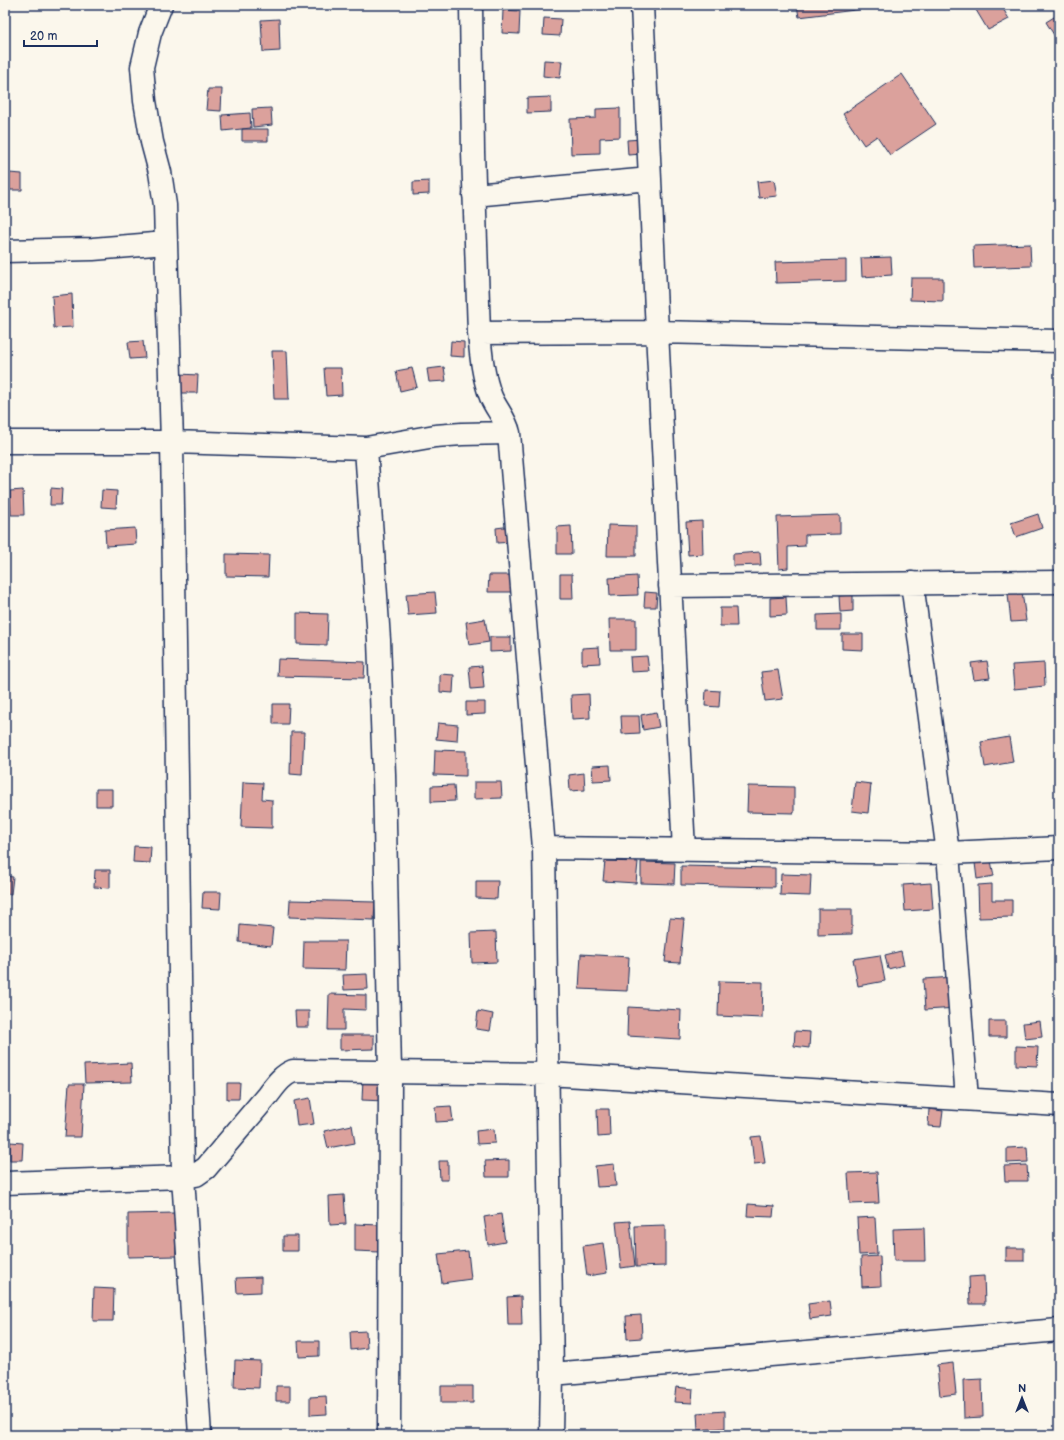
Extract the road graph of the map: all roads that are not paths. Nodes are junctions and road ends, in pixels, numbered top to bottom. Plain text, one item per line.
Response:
1 (161, 5) edge
2 (471, 5) edge
3 (642, 5) edge
4 (650, 179) junction
5 (474, 195) junction
6 (166, 243) junction
7 (5, 251) edge
8 (657, 332) junction
9 (479, 333) junction
10 (1059, 341) edge
11 (509, 433) junction
12 (5, 442) edge
13 (172, 442) junction
14 (366, 448) junction
15 (1059, 582) edge
16 (912, 583) junction
17 (670, 586) junction
18 (544, 848) junction
19 (1059, 848) edge
20 (684, 850) junction
21 (948, 853) junction
22 (390, 1073) junction
23 (548, 1074) junction
24 (967, 1099) junction
25 (1059, 1105) edge
26 (183, 1177) junction
27 (5, 1183) edge
28 (1059, 1330) edge
29 (552, 1374) junction
30 (200, 1435) edge
31 (390, 1435) edge
32 (551, 1435) edge

1 - 6 street
2 - 5 street
3 - 4 street
4 - 5 street
4 - 8 street
5 - 9 street
6 - 7 street
6 - 13 street
8 - 9 street
8 - 10 street
8 - 17 street
9 - 11 street
11 - 14 street
11 - 18 street
12 - 13 street
13 - 14 street
13 - 26 street
14 - 22 street
15 - 16 street
16 - 17 street
16 - 21 street
17 - 20 street
18 - 20 street
18 - 23 street
19 - 21 street
20 - 21 street
21 - 24 street
22 - 23 street
22 - 26 street
22 - 31 street
23 - 24 street
23 - 29 street
24 - 25 street
26 - 27 street
26 - 30 street
28 - 29 street
29 - 32 street

